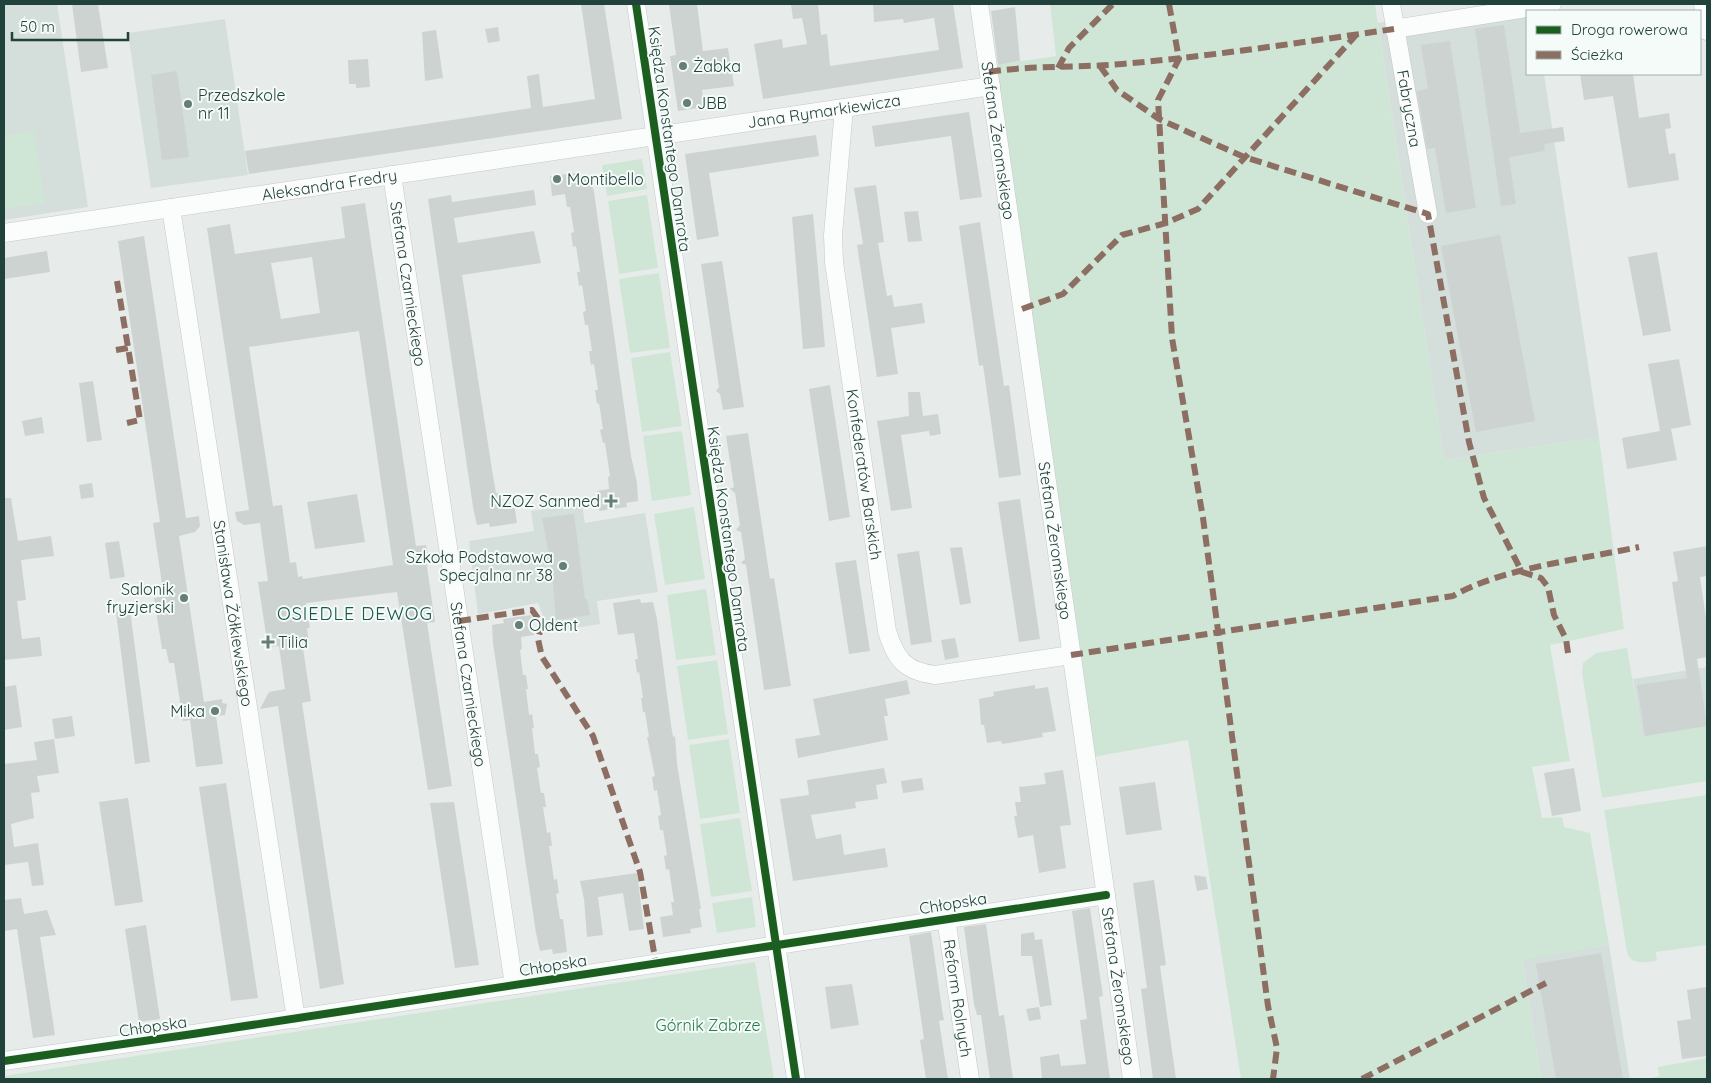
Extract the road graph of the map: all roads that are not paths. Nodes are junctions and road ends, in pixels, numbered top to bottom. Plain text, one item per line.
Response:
1 (636, 4) edge
2 (979, 4) edge
3 (1391, 4) edge
4 (1552, 4) edge
5 (1703, 4) edge
6 (1394, 28) junction
7 (1707, 31) edge
8 (991, 86) junction
9 (844, 108) junction
10 (656, 136) junction
11 (392, 175) junction
12 (171, 208) junction
13 (1428, 214) dead end
14 (4, 233) edge
15 (1072, 655) junction
16 (1106, 895) junction
17 (946, 918) junction
18 (776, 945) junction
19 (514, 985) junction
20 (296, 1018) junction
21 (4, 1061) edge
22 (796, 1079) edge
23 (970, 1079) edge
24 (1132, 1079) edge

1 - 10 street, Księdza Konstantego Damrota
2 - 8 street, Stefana Żeromskiego
3 - 6 street, Fabryczna
4 - 6 street
5 - 7 street
6 - 13 street, Fabryczna
8 - 9 street, Jana Rymarkiewicza
8 - 15 street, Stefana Żeromskiego
9 - 10 street, Jana Rymarkiewicza
9 - 15 street, Konfederatów Barskich
10 - 11 street, Aleksandra Fredry
10 - 18 street, Księdza Konstantego Damrota
11 - 12 street, Aleksandra Fredry
11 - 19 street, Stefana Czarnieckiego
12 - 14 street, Aleksandra Fredry
12 - 20 street, Stanisława Żółkiewskiego
15 - 16 street, Stefana Żeromskiego
16 - 17 street, Chłopska
16 - 24 street, Stefana Żeromskiego
17 - 18 street, Chłopska
17 - 23 street, Reform Rolnych
18 - 19 street, Chłopska
18 - 22 street, Księdza Konstantego Damrota
19 - 20 street, Chłopska
20 - 21 street, Chłopska

